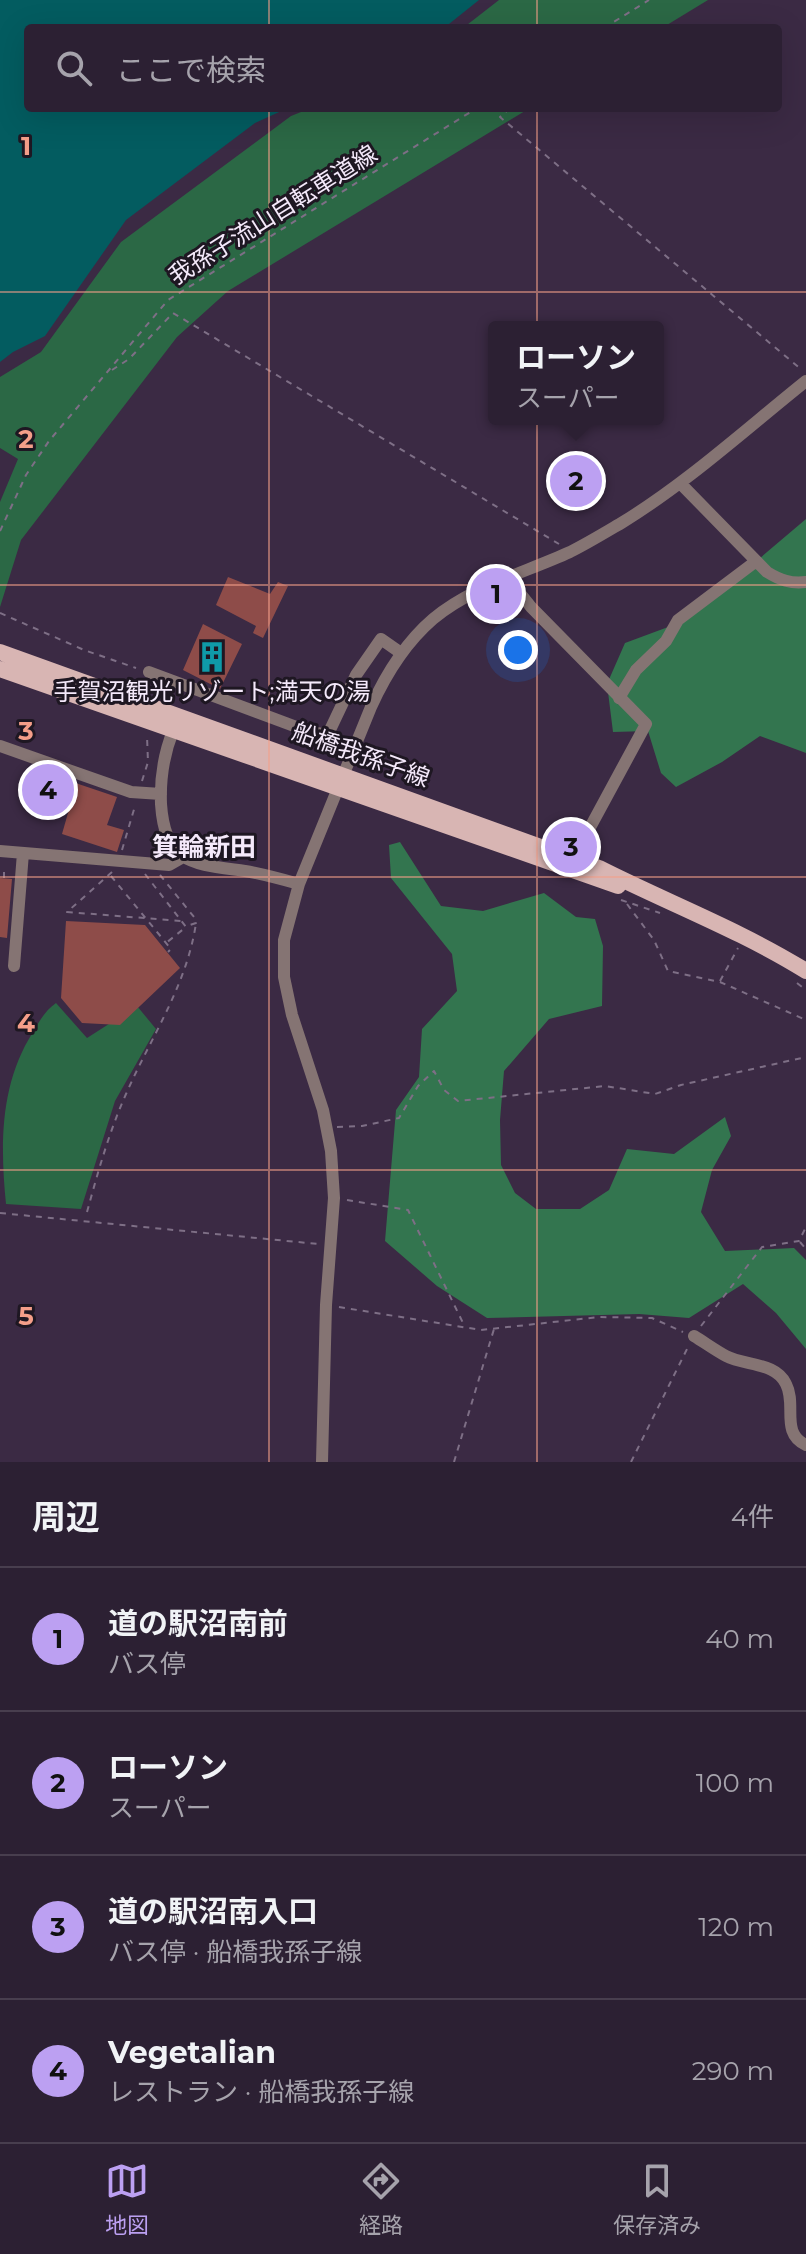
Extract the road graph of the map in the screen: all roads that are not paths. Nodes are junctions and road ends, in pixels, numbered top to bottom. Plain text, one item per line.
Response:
1 (806, 381) edge
2 (680, 483) junction
3 (755, 562) junction
4 (507, 577) junction
5 (806, 582) edge
6 (0, 652) edge
7 (401, 653) junction
8 (0, 669) edge
9 (149, 672) road end
10 (619, 698) junction
11 (129, 706) junction
12 (173, 731) junction
13 (0, 746) edge
14 (340, 781) junction
15 (161, 794) junction
16 (0, 851) edge
17 (23, 853) junction
18 (183, 857) junction
19 (573, 859) junction
20 (299, 884) junction
21 (656, 897) junction
22 (14, 966) dead end
23 (806, 971) edge
24 (694, 1336) road end
25 (806, 1445) edge
26 (322, 1462) edge

1 - 2 street
2 - 3 street
2 - 4 street
3 - 5 street
3 - 10 street
4 - 7 street
4 - 10 street
6 - 11 main road, 船橋我孫子線
7 - 9 street
7 - 14 street
8 - 11 main road, 船橋我孫子線
10 - 19 street
11 - 12 main road, 船橋我孫子線
11 - 14 main road, 船橋我孫子線
12 - 14 main road, 船橋我孫子線
12 - 15 street
13 - 15 street
14 - 19 main road, 船橋我孫子線
14 - 20 street
14 - 21 main road, 船橋我孫子線
15 - 18 street
16 - 17 street
17 - 18 street
17 - 22 street
18 - 20 street
19 - 21 main road, 船橋我孫子線
20 - 26 street
21 - 23 main road, 船橋我孫子線
24 - 25 street

